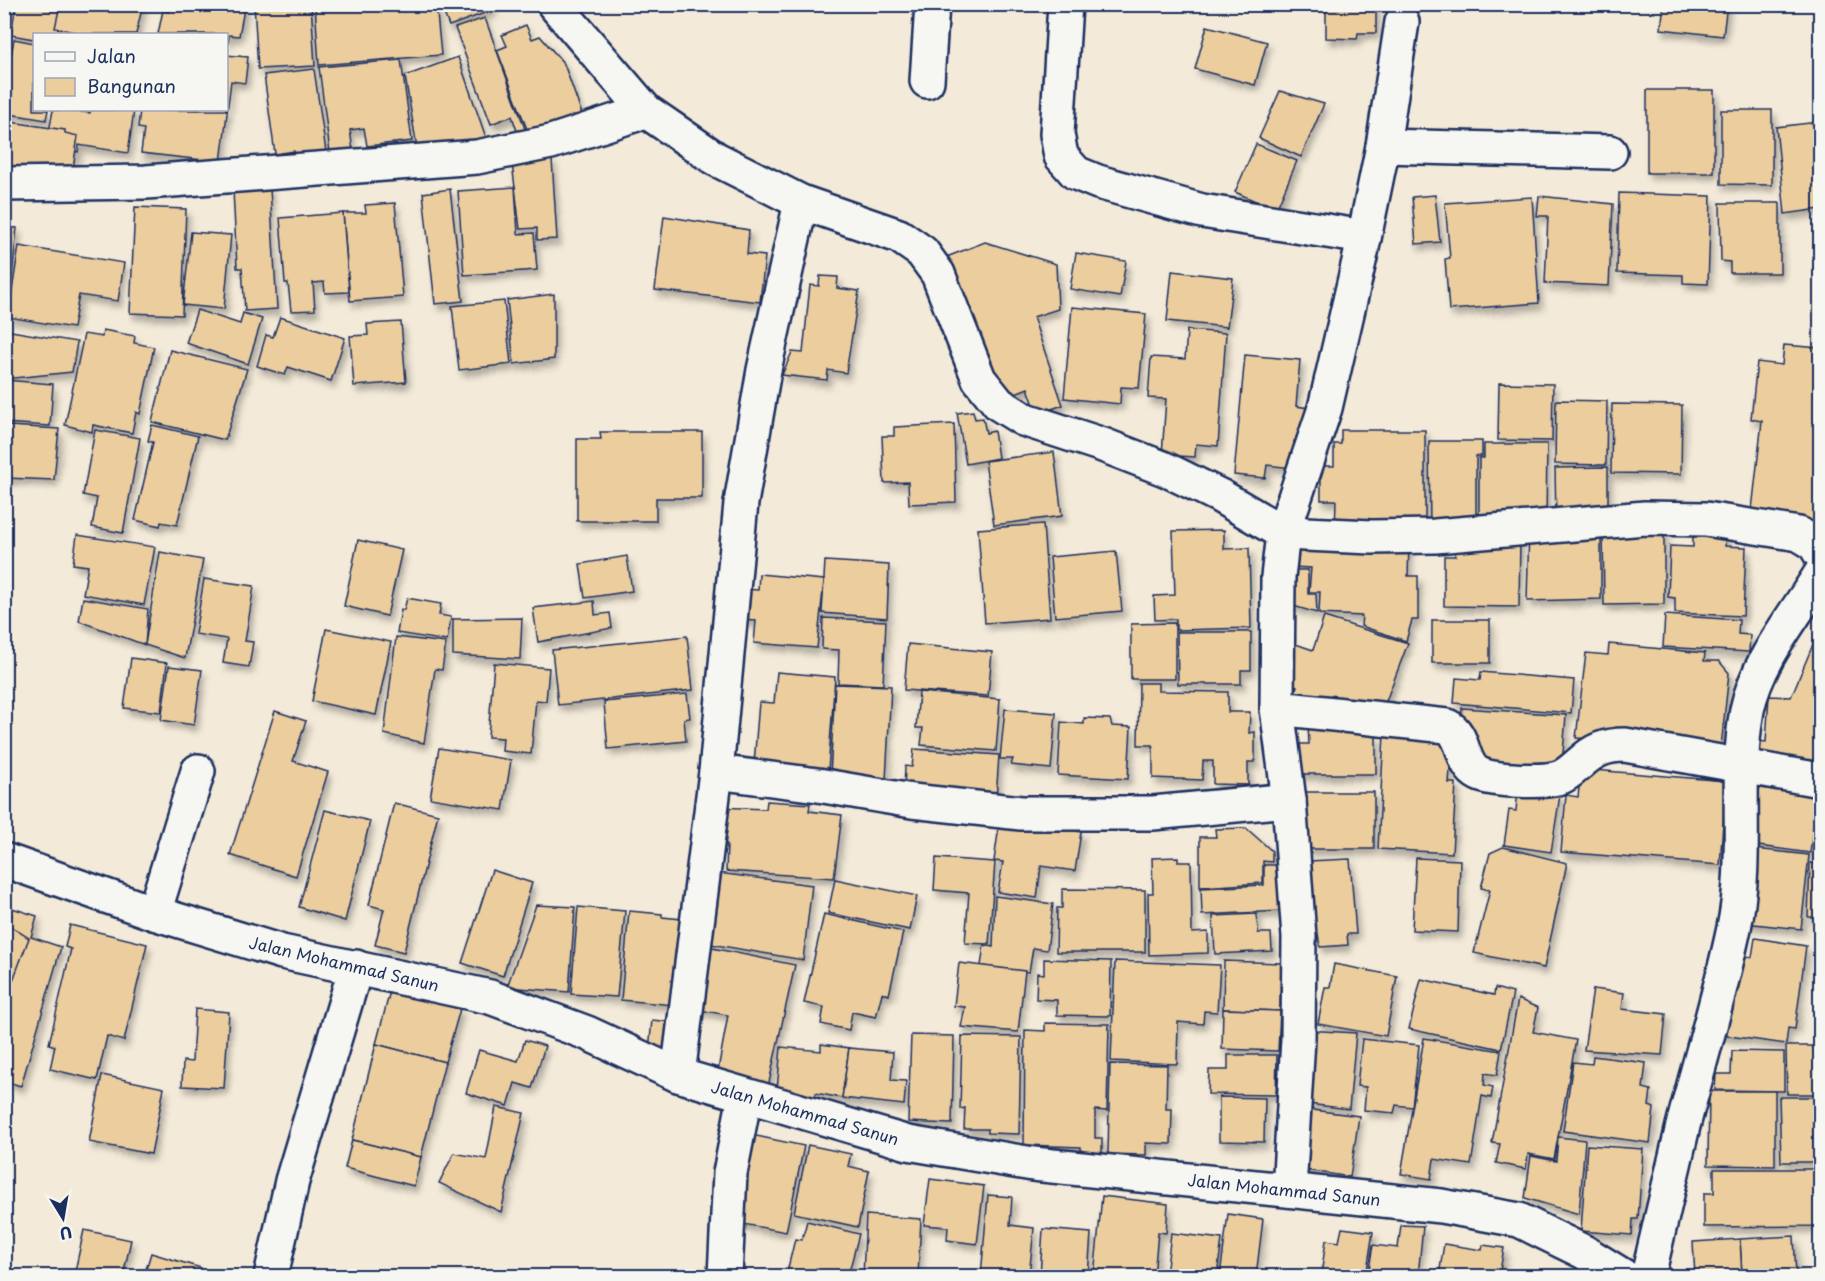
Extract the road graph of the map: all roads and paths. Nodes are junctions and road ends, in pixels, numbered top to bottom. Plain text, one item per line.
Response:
1 (554, 4) edge
2 (932, 4) edge
3 (1065, 4) edge
4 (1402, 22) dead end
5 (927, 81) dead end
6 (646, 111) junction
7 (1383, 146) junction
8 (1610, 152) dead end
9 (4, 184) edge
10 (801, 202) junction
11 (1363, 245) junction
12 (1283, 533) junction
13 (1821, 553) edge
14 (1821, 575) edge
15 (1277, 708) junction
16 (1743, 765) junction
17 (198, 771) dead end
18 (716, 772) junction
19 (1821, 780) edge
20 (1289, 800) junction
21 (4, 860) edge
22 (154, 913) junction
23 (356, 967) junction
24 (678, 1075) junction
25 (744, 1096) junction
26 (1289, 1190) junction
27 (271, 1276) edge
28 (726, 1276) edge
29 (1623, 1276) edge
30 (1648, 1276) edge

1 - 6 street
2 - 5 street
3 - 11 street
4 - 7 street
6 - 9 street
6 - 10 street
7 - 8 street
7 - 11 street
10 - 12 street
10 - 18 street
11 - 12 street
12 - 13 street
12 - 15 street
14 - 16 street
15 - 16 street
15 - 20 street
16 - 19 street
16 - 30 street
17 - 22 street
18 - 20 street
18 - 24 street
20 - 26 street
21 - 22 street, Jalan Mohammad Sanun
22 - 23 street, Jalan Mohammad Sanun
23 - 24 street, Jalan Mohammad Sanun
23 - 27 street
24 - 25 street, Jalan Mohammad Sanun
25 - 26 street, Jalan Mohammad Sanun
25 - 28 street
26 - 29 street, Jalan Mohammad Sanun

